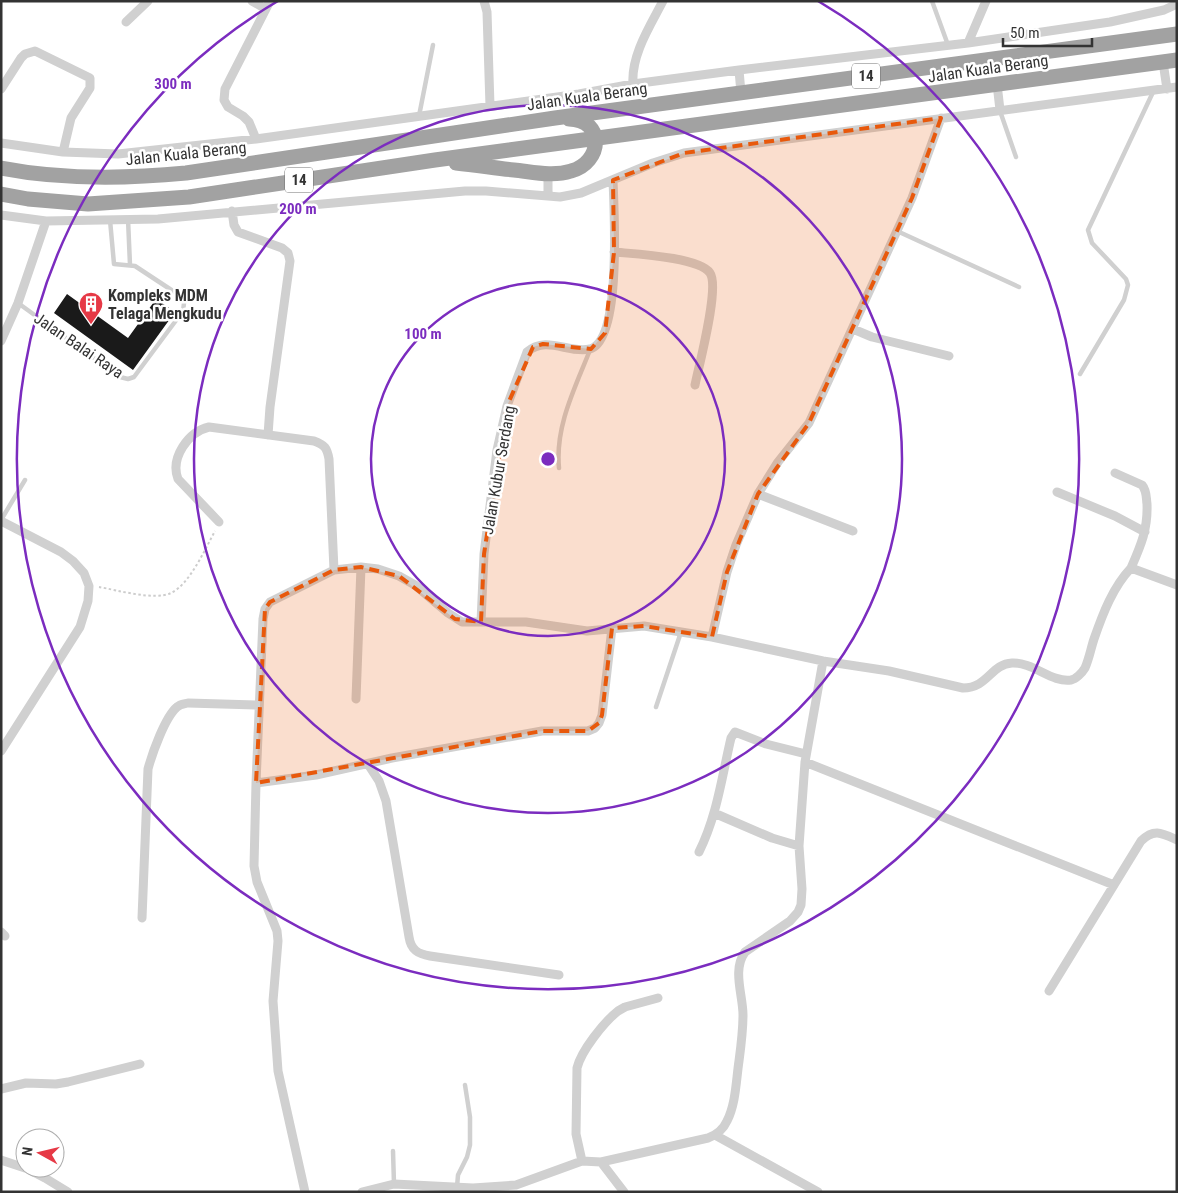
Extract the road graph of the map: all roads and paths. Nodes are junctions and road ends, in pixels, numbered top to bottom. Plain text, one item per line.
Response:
1 (148, 1) edge
2 (252, 1) edge
3 (484, 1) edge
4 (663, 1) edge
5 (932, 1) edge
6 (986, 1) edge
7 (1177, 4) edge
8 (268, 5) edge
9 (126, 22) dead end
10 (1177, 34) edge
11 (968, 43) junction
12 (433, 45) dead end
13 (948, 45) junction
14 (1170, 61) edge
15 (738, 70) junction
16 (633, 84) junction
17 (997, 84) junction
18 (1177, 87) edge
19 (1, 89) edge
20 (1167, 89) junction
21 (1154, 90) junction
22 (741, 93) junction
23 (490, 106) junction
24 (1000, 110) junction
25 (419, 116) junction
26 (555, 118) junction
27 (941, 118) junction
28 (256, 139) junction
29 (595, 139) junction
30 (1, 143) edge
31 (63, 152) junction
32 (1016, 157) dead end
33 (435, 160) junction
34 (1, 168) edge
35 (548, 174) junction
36 (613, 180) junction
37 (1, 194) edge
38 (548, 196) junction
39 (189, 197) junction
40 (232, 211) junction
41 (1, 215) edge
42 (190, 215) junction
43 (110, 220) junction
44 (128, 220) junction
45 (46, 221) junction
46 (897, 231) junction
47 (614, 252) junction
48 (130, 265) junction
49 (1019, 287) dead end
50 (18, 303) junction
51 (853, 329) junction
52 (1, 341) edge
53 (591, 349) junction
54 (949, 356) dead end
55 (1080, 374) dead end
56 (695, 385) dead end
57 (268, 435) junction
58 (559, 468) dead end
59 (1115, 473) dead end
60 (25, 480) dead end
61 (1057, 492) dead end
62 (758, 494) junction
63 (1, 520) edge
64 (219, 522) joint
65 (853, 531) dead end
66 (1145, 532) junction
67 (361, 567) junction
68 (1131, 568) junction
69 (334, 570) junction
70 (1177, 584) edge
71 (89, 586) junction
72 (481, 622) junction
73 (612, 628) junction
74 (681, 632) junction
75 (712, 637) junction
76 (823, 661) junction
77 (356, 699) dead end
78 (259, 705) junction
79 (656, 707) dead end
80 (1, 751) edge
81 (806, 758) junction
82 (368, 764) junction
83 (256, 783) junction
84 (714, 813) junction
85 (1177, 840) edge
86 (799, 846) junction
87 (699, 852) dead end
88 (1114, 885) junction
89 (142, 918) dead end
90 (559, 974) dead end
91 (1049, 991) dead end
92 (658, 998) dead end
93 (140, 1064) dead end
94 (465, 1084) dead end
95 (1, 1089) edge
96 (715, 1135) junction
97 (393, 1151) dead end
98 (1, 1160) edge
99 (582, 1161) junction
100 (600, 1162) junction
101 (15, 1165) edge
102 (43, 1178) edge
103 (394, 1184) junction
104 (457, 1187) junction
105 (408, 1188) edge
106 (517, 1189) edge
107 (68, 1192) edge
108 (304, 1192) edge
109 (362, 1192) edge
110 (624, 1192) edge
111 (818, 1192) edge

1 - 9 street
2 - 8 street
3 - 23 street
4 - 16 street
5 - 13 lane
6 - 11 street
7 - 11 street
8 - 28 street
10 - 22 highway, Jalan Kuala Berang / 14
11 - 13 street
12 - 25 lane
13 - 15 street
14 - 17 highway, Jalan Kuala Berang / 14
14 - 20 street
15 - 16 street
15 - 22 street
16 - 23 street
17 - 24 street
17 - 29 highway, Jalan Kuala Berang / 14
18 - 20 street
19 - 31 street
20 - 21 street
21 - 24 street
21 - 55 lane
22 - 26 highway, Jalan Kuala Berang / 14
23 - 25 street
24 - 27 street
24 - 32 lane
25 - 28 street
26 - 29 highway
26 - 34 highway, Jalan Kuala Berang / 14
27 - 36 street
27 - 46 street
28 - 31 street
29 - 33 highway, Jalan Kuala Berang / 14
29 - 35 highway
30 - 31 street
33 - 35 highway
33 - 39 highway, Jalan Kuala Berang / 14
35 - 38 street
36 - 38 street
36 - 47 street
37 - 39 highway, Jalan Kuala Berang / 14
38 - 40 street
39 - 42 street
40 - 42 street
40 - 57 street
41 - 45 street
42 - 44 street
43 - 44 street
43 - 45 street
43 - 48 lane
44 - 48 lane
45 - 50 street
46 - 49 lane
46 - 51 street
47 - 53 street
47 - 56 street
48 - 50 lane, Jalan Balai Raya
50 - 52 street
51 - 54 street
51 - 62 street
53 - 58 lane
53 - 72 street, Jalan Kubur Serdang
57 - 64 street
57 - 69 street
59 - 66 street
60 - 63 lane
61 - 66 street
62 - 65 street
62 - 75 street
63 - 71 street
64 - 71 path
66 - 68 street
67 - 69 street
67 - 72 street
67 - 77 street
68 - 70 street
68 - 76 street
69 - 78 street
71 - 80 street
72 - 73 street
73 - 74 street
73 - 82 street
74 - 75 street
74 - 79 lane
75 - 76 street
76 - 81 street
78 - 83 street
78 - 89 street
81 - 84 street
81 - 86 street
81 - 88 street
82 - 83 street
82 - 90 street
83 - 108 street
84 - 86 street
84 - 87 street
85 - 88 street
86 - 96 street
88 - 91 street
92 - 99 street
93 - 95 street
94 - 104 lane
96 - 100 street
96 - 111 street
97 - 103 lane
98 - 101 street
99 - 100 street
99 - 106 street
100 - 110 street
102 - 107 street
103 - 105 street
103 - 109 street
104 - 105 street
104 - 106 street

